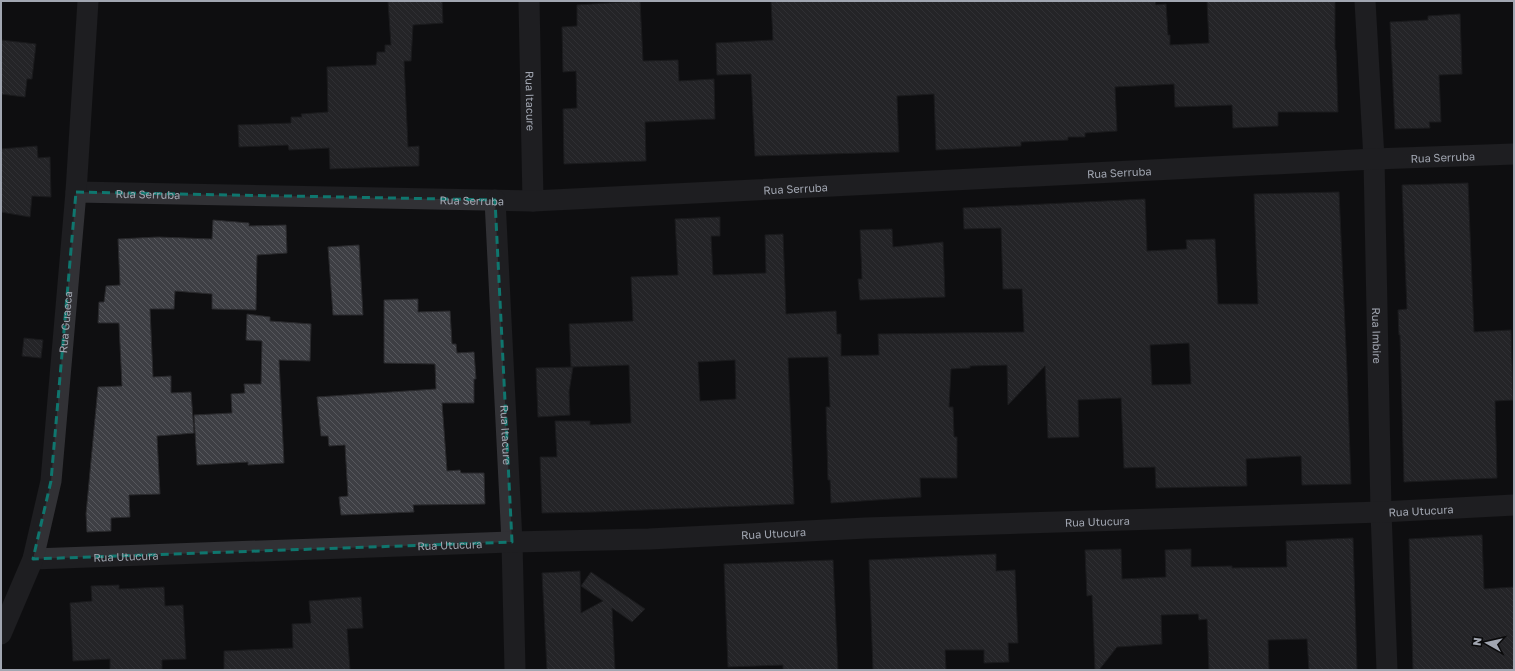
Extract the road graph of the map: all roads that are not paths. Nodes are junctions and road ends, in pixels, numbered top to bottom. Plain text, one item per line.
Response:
1 (88, 1) edge
2 (529, 1) edge
3 (1365, 1) edge
4 (1514, 154) edge
5 (1374, 160) junction
6 (76, 192) junction
7 (495, 200) junction
8 (533, 201) junction
9 (1514, 505) edge
10 (1381, 512) junction
11 (512, 542) junction
12 (33, 559) junction
13 (1, 634) edge
14 (515, 670) edge
15 (1387, 670) edge

1 - 6 street, Rua Guaeca
2 - 8 street, Rua Itacure
3 - 5 street, Rua Imbire
4 - 5 street, Rua Serruba
5 - 8 street, Rua Serruba
5 - 10 street, Rua Imbire
6 - 7 street, Rua Serruba
6 - 12 street, Rua Guaeca
7 - 8 street, Rua Serruba
7 - 11 street, Rua Itacure
9 - 10 street, Rua Utucura
10 - 11 street, Rua Utucura
10 - 15 street, Rua Imbire
11 - 12 street, Rua Utucura
11 - 14 street, Rua Itacure
12 - 13 street, Rua Guaeca

